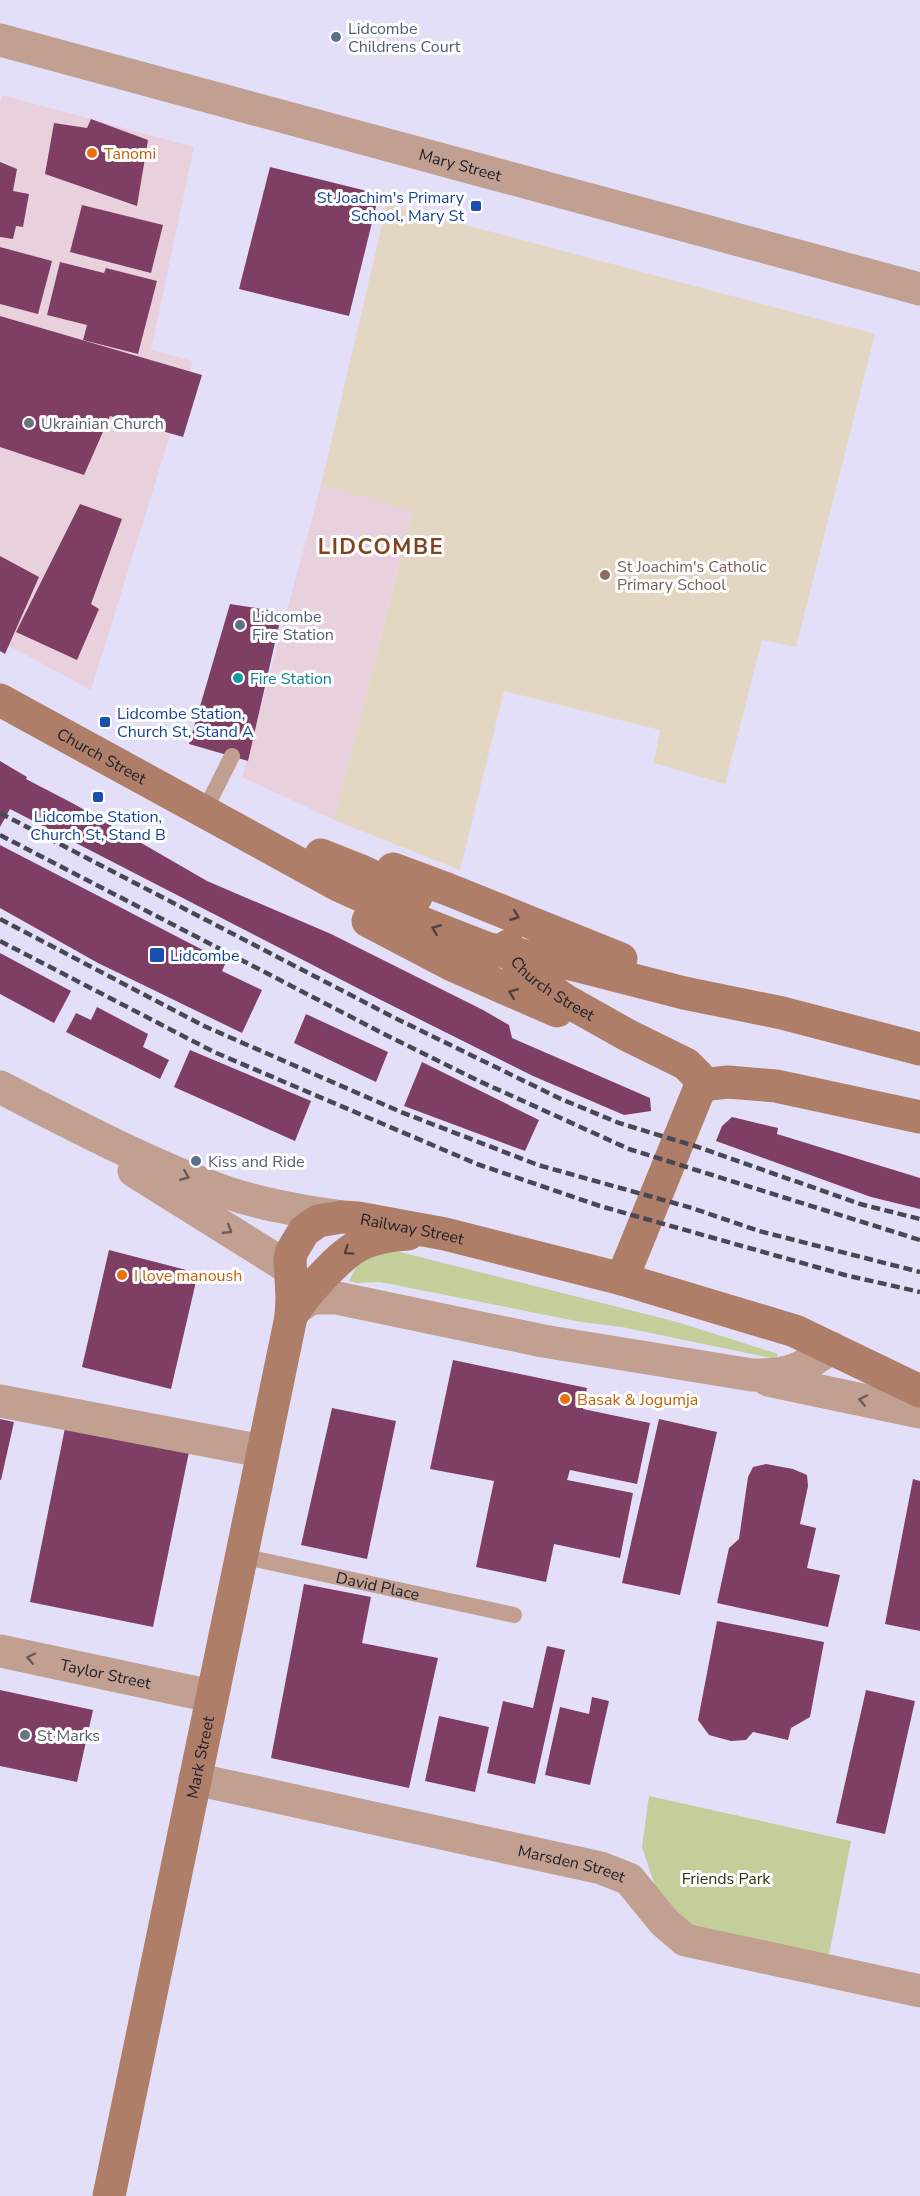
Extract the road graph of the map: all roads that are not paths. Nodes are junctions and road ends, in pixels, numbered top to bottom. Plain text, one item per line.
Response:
1 (0, 40) edge
2 (920, 289) edge
3 (0, 700) edge
4 (232, 756) dead end
5 (204, 812) junction
6 (261, 831) junction
7 (512, 953) junction
8 (782, 1013) junction
9 (627, 1035) junction
10 (920, 1049) edge
11 (701, 1085) junction
12 (0, 1088) edge
13 (920, 1117) edge
14 (342, 1217) junction
15 (445, 1234) junction
16 (622, 1279) junction
17 (305, 1296) junction
18 (831, 1348) junction
19 (722, 1371) junction
20 (920, 1391) edge
21 (0, 1401) edge
22 (920, 1412) edge
23 (262, 1451) junction
24 (241, 1556) junction
25 (514, 1615) dead end
26 (0, 1651) edge
27 (212, 1696) junction
28 (195, 1779) junction
29 (920, 1991) edge
30 (109, 2196) edge

1 - 2 street, Mary Street
3 - 5 street, Church Street
4 - 5 lane
5 - 6 street
7 -> 5 street
9 -> 5 street
6 - 7 street
6 -> 8 street
7 - 8 street, Church Street
7 - 9 street, Church Street
8 - 10 street, Church Street
9 - 11 street, Church Street
11 - 13 street
11 - 16 street
12 -> 14 street, Railway Street
12 -> 17 street, Railway Street
14 - 15 street, Railway Street
14 - 17 street, Mark Street
15 - 16 street, Railway Street
15 -> 17 street
16 - 18 street, Railway Street
17 - 19 street, Railway Street
17 - 23 street, Mark Street
18 - 19 street, Railway Street
18 - 20 street, Railway Street
22 -> 19 street, Railway Street
21 - 23 street
23 - 24 street, Mark Street
24 - 25 lane, David Place
24 - 27 street, Mark Street
27 -> 26 street, Taylor Street
27 - 28 street, Mark Street
28 - 29 street, Marsden Street
28 - 30 street, Mark Street

